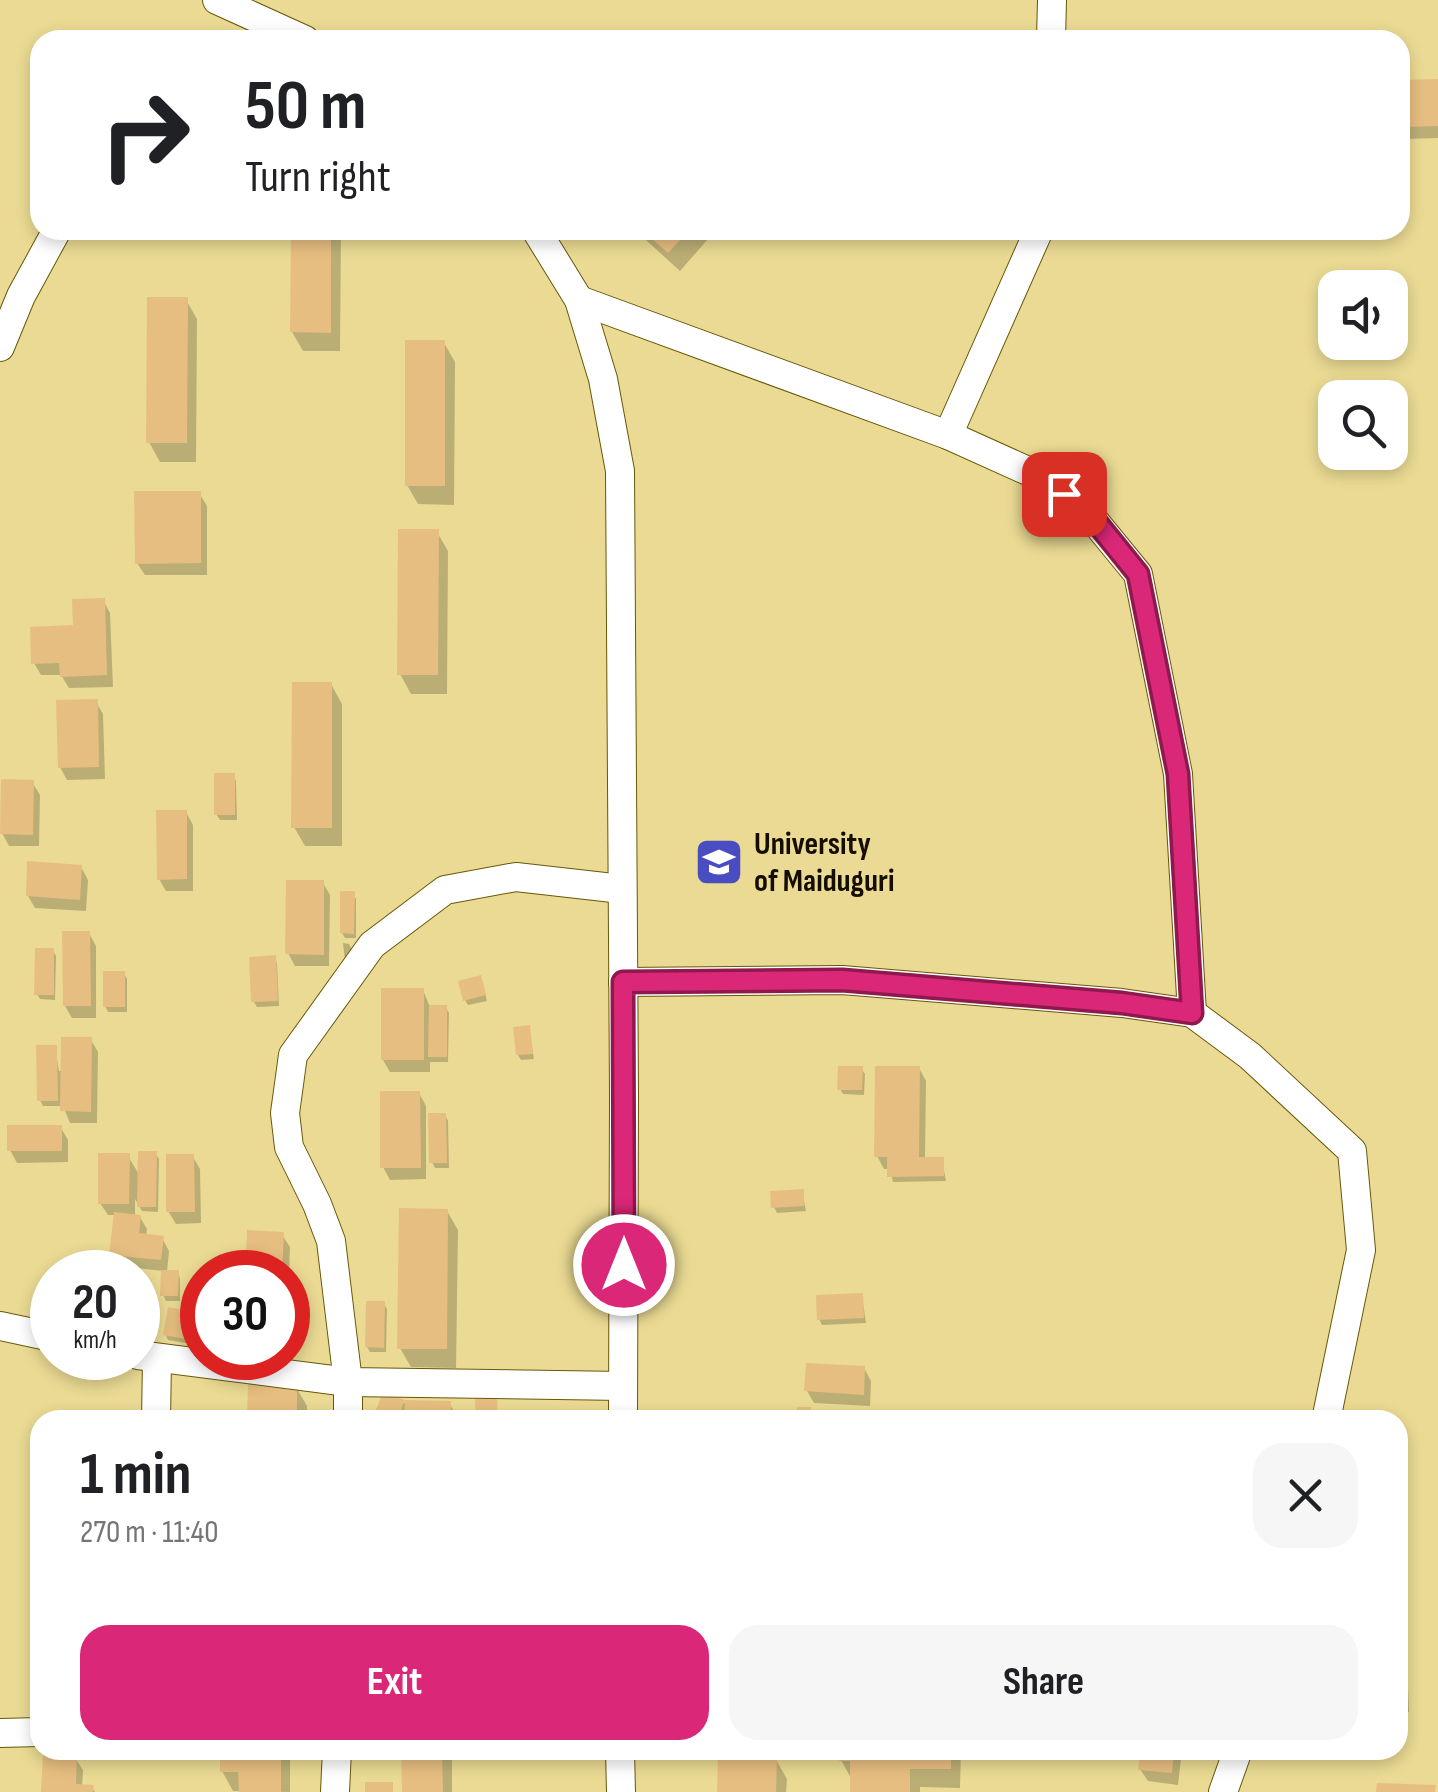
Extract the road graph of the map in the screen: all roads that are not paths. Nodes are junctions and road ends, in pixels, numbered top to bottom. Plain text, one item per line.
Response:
1 (217, 0) edge
2 (1052, 0) edge
3 (275, 30) edge
4 (1051, 30) edge
5 (52, 240) edge
6 (542, 240) edge
7 (1035, 240) edge
8 (579, 300) junction
9 (0, 347) edge
10 (948, 434) junction
11 (622, 889) junction
12 (623, 982) junction
13 (1192, 1013) junction
14 (0, 1326) edge
15 (30, 1332) edge
16 (160, 1359) edge
17 (150, 1380) edge
18 (348, 1382) junction
19 (623, 1386) junction
20 (155, 1410) edge
21 (348, 1410) edge
22 (623, 1410) edge
23 (1328, 1410) edge
24 (30, 1732) edge
25 (0, 1733) edge
26 (336, 1760) edge
27 (620, 1760) edge
28 (1234, 1760) edge
29 (334, 1792) edge
30 (621, 1792) edge
31 (1223, 1792) edge

1 - 3 street
2 - 4 street
5 - 9 street
6 - 8 street
7 - 10 street
8 - 10 street
8 - 11 street
10 - 13 street
11 - 12 street
11 - 18 street
12 - 13 street
12 - 19 street
13 - 23 street
14 - 15 street
16 - 18 street
17 - 20 street
18 - 19 street
18 - 21 street
19 - 22 street
24 - 25 street
26 - 29 street
27 - 30 street
28 - 31 street

